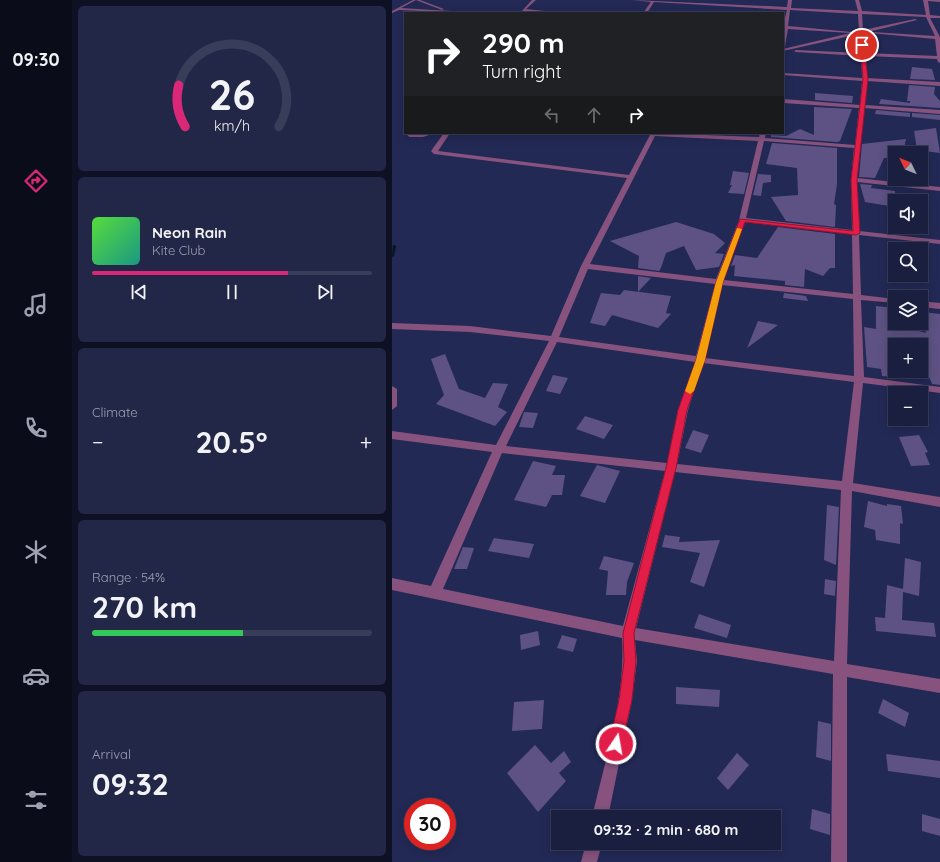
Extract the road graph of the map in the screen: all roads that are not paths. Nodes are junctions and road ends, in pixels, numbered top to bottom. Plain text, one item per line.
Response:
1 (416, 0) edge
2 (534, 0) edge
3 (634, 0) edge
4 (720, 0) edge
5 (790, 0) edge
6 (857, 0) edge
7 (926, 0) edge
8 (653, 1) edge
9 (940, 1) edge
10 (716, 7) junction
11 (399, 9) junction
12 (789, 9) junction
13 (446, 11) junction
14 (392, 12) edge
15 (467, 12) edge
16 (522, 12) edge
17 (646, 12) edge
18 (860, 13) junction
19 (940, 14) edge
20 (928, 17) junction
21 (940, 18) edge
22 (784, 27) edge
23 (862, 33) junction
24 (938, 37) edge
25 (784, 51) edge
26 (784, 51) edge
27 (863, 54) junction
28 (940, 59) edge
29 (784, 74) edge
30 (865, 79) junction
31 (940, 84) edge
32 (784, 101) edge
33 (863, 107) junction
34 (940, 112) edge
35 (410, 134) edge
36 (424, 134) edge
37 (446, 134) edge
38 (653, 134) edge
39 (690, 134) edge
40 (762, 136) edge
41 (858, 147) junction
42 (631, 177) junction
43 (854, 180) junction
44 (940, 189) edge
45 (742, 220) junction
46 (856, 233) junction
47 (940, 242) edge
48 (585, 266) junction
49 (719, 282) junction
50 (858, 297) junction
51 (888, 300) edge
52 (928, 305) edge
53 (940, 306) edge
54 (392, 326) edge
55 (554, 339) junction
56 (700, 360) junction
57 (859, 380) junction
58 (392, 388) edge
59 (940, 390) edge
60 (392, 406) edge
61 (392, 435) edge
62 (499, 449) junction
63 (671, 468) junction
64 (847, 486) junction
65 (940, 502) edge
66 (392, 584) edge
67 (435, 592) junction
68 (628, 633) junction
69 (840, 668) junction
70 (940, 686) edge
71 (601, 810) edge
72 (592, 850) edge
73 (589, 862) edge
74 (839, 862) edge

1 - 11 lane
1 - 13 lane
2 - 16 street
3 - 8 street
4 - 10 street
5 - 12 street
6 - 18 street
7 - 9 street
7 - 20 street
8 - 10 street
8 - 17 street
10 - 12 street
11 - 13 lane
11 - 14 lane
12 - 18 street
12 - 22 street
13 - 15 lane
18 - 20 street
18 - 23 street
19 - 20 street
20 - 21 street
20 - 23 street
20 - 24 street
22 - 23 street
23 - 24 street
23 - 25 street
23 - 27 street
24 - 28 street
26 - 27 street
27 - 28 street
27 - 30 street
29 - 30 street
30 - 31 street
30 - 33 street
32 - 33 street
33 - 34 street
33 - 41 street
35 - 36 street
37 - 42 street
38 - 42 street
39 - 40 street
40 - 41 street
40 - 45 street
41 - 43 street
42 - 48 street
43 - 44 street
43 - 46 street
45 - 46 street
45 - 49 street
46 - 47 street
46 - 50 street
48 - 49 street
48 - 55 street
49 - 50 street
49 - 56 street
50 - 51 street
50 - 57 street
52 - 53 street
54 - 55 street
55 - 56 street
55 - 62 street
56 - 57 street
56 - 63 street
57 - 59 street
57 - 64 street
58 - 60 street
61 - 62 street
62 - 63 street
62 - 67 street
63 - 64 street
63 - 68 street
64 - 65 street
64 - 69 street
66 - 67 street
67 - 68 street
68 - 69 street
68 - 71 street
69 - 70 street
69 - 74 street
72 - 73 street

